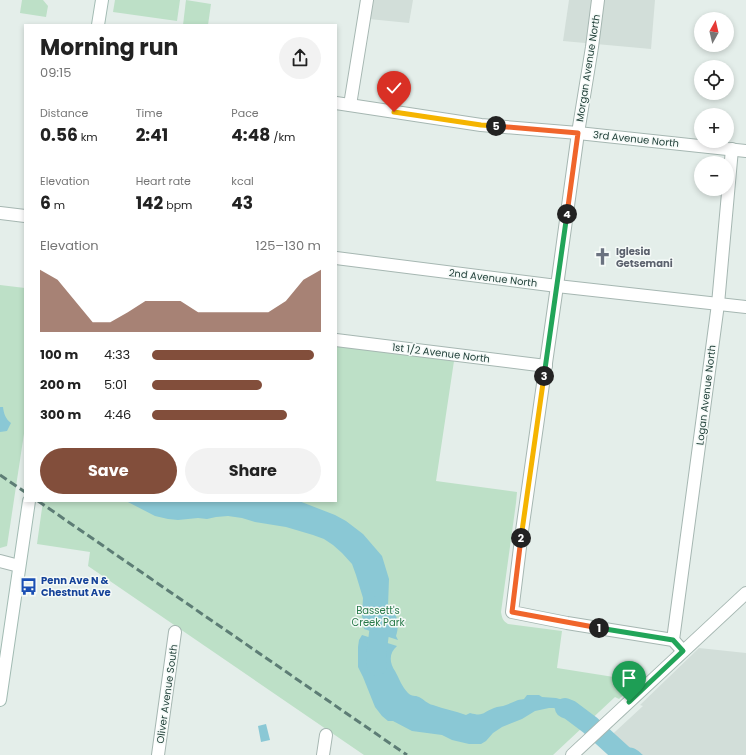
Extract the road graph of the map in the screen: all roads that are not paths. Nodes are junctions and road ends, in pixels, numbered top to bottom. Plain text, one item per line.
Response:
1 (102, 0) edge
2 (367, 0) edge
3 (598, 0) edge
4 (98, 24) edge
5 (337, 103) edge
6 (350, 105) junction
7 (578, 133) junction
8 (732, 150) junction
9 (746, 151) edge
10 (0, 213) edge
11 (24, 216) edge
12 (337, 258) edge
13 (557, 286) junction
14 (718, 304) junction
15 (746, 307) edge
16 (337, 340) edge
17 (546, 366) junction
18 (29, 502) edge
19 (0, 561) edge
20 (19, 566) junction
21 (746, 593) edge
22 (175, 632) dead end
23 (673, 640) junction
24 (683, 651) junction
25 (0, 700) edge
26 (326, 735) dead end
27 (158, 755) edge
28 (323, 755) edge
29 (572, 755) edge

1 - 4 street
2 - 6 street
3 - 7 street, Morgan Avenue North
5 - 6 street, 3rd Avenue North
6 - 7 street, 3rd Avenue North
7 - 8 street, 3rd Avenue North
7 - 13 street, Morgan Avenue North
8 - 9 street, 3rd Avenue North
8 - 14 street, Logan Avenue North
10 - 11 street
12 - 13 street, 2nd Avenue North
13 - 14 street, 2nd Avenue North
13 - 17 street, Morgan Avenue North
14 - 15 street, 2nd Avenue North
14 - 23 street, Logan Avenue North
16 - 17 street, 1st 1/2 Avenue North
17 - 23 street, Morgan Avenue North
18 - 20 street
19 - 20 street
20 - 25 street
21 - 24 street
22 - 27 street, Oliver Avenue South
23 - 24 street
24 - 29 street
26 - 28 street

